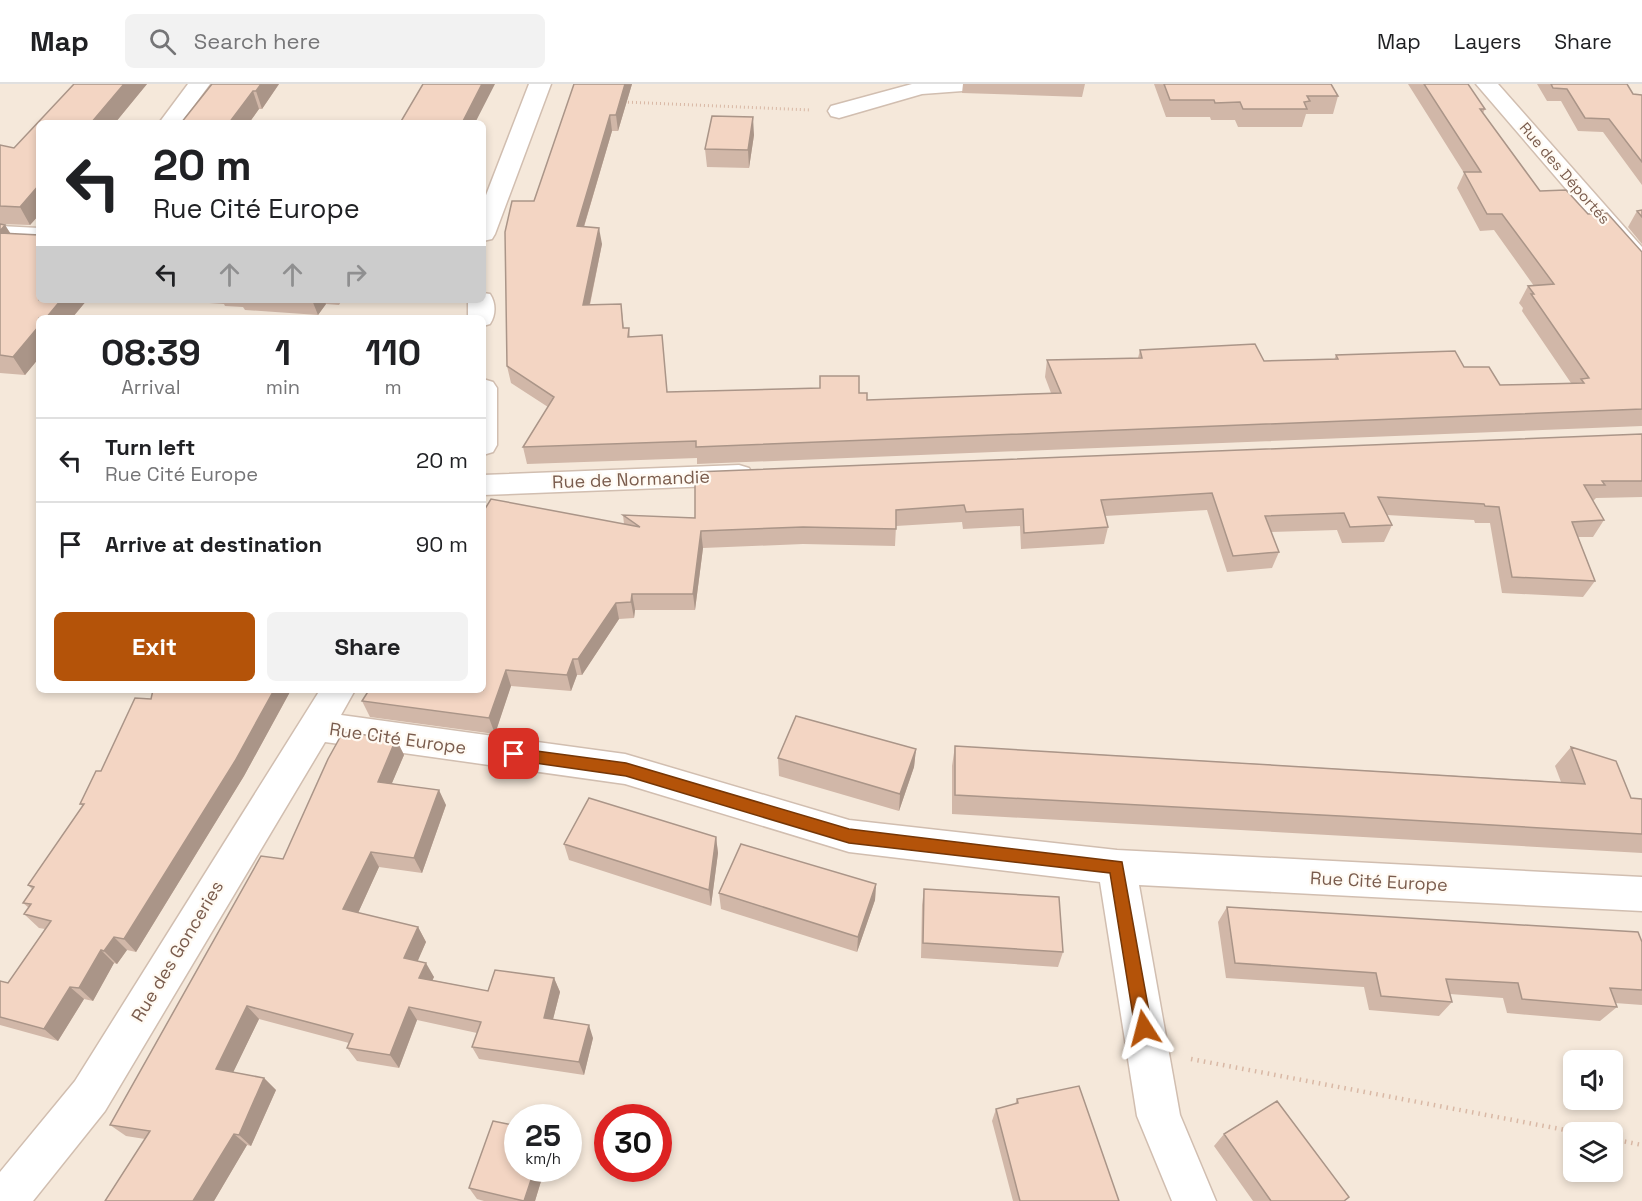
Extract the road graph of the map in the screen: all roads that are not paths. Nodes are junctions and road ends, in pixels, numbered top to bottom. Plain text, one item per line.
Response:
1 (199, 84) edge
2 (540, 84) edge
3 (976, 84) edge
4 (1487, 84) edge
5 (839, 111) road end
6 (172, 120) edge
7 (486, 226) edge
8 (0, 233) edge
9 (36, 235) edge
10 (1642, 262) edge
11 (770, 474) edge
12 (486, 485) edge
13 (336, 693) edge
14 (314, 726) junction
15 (1117, 867) junction
16 (1642, 894) edge
17 (2, 1201) edge
18 (1194, 1201) edge

1 - 6 street
2 - 7 street
3 - 5 street
4 - 10 street, Rue des Déportés
8 - 9 street
11 - 12 street, Rue de Normandie
13 - 14 street, Rue des Gonceries
14 - 15 street, Rue Cité Europe
14 - 17 street, Rue des Gonceries
15 - 16 street, Rue Cité Europe
15 - 18 street

